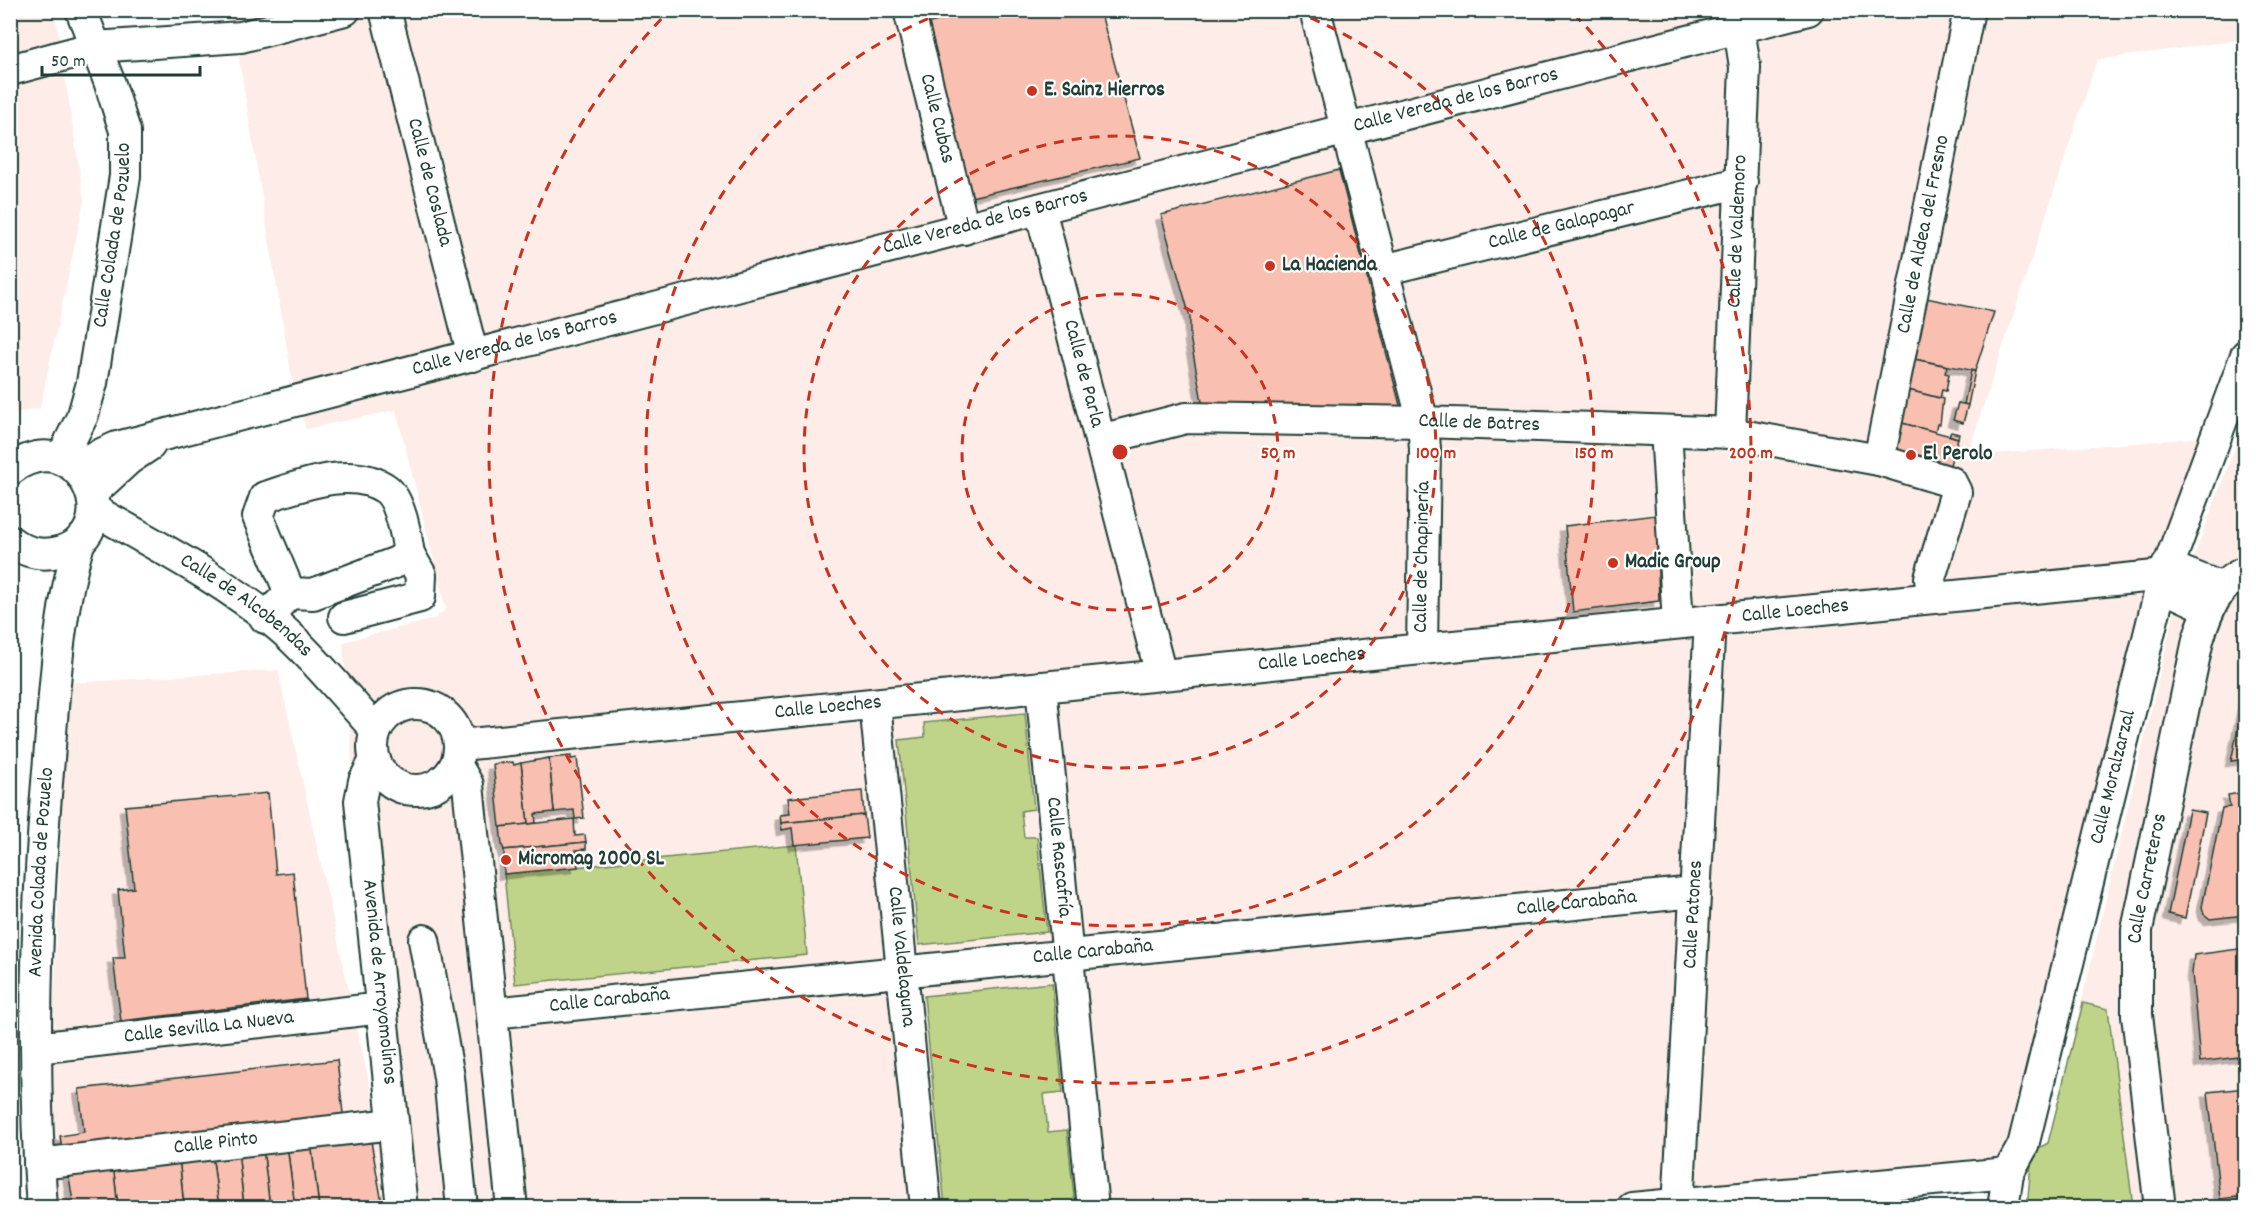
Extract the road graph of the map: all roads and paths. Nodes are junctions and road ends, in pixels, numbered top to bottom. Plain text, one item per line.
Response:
1 (81, 10) edge
2 (345, 10) edge
3 (386, 10) edge
4 (909, 10) edge
5 (1316, 10) edge
6 (1808, 10) edge
7 (1969, 10) edge
8 (1739, 28) junction
9 (95, 47) junction
10 (10, 70) edge
11 (1347, 130) junction
12 (1742, 182) junction
13 (1040, 209) junction
14 (964, 229) junction
15 (1383, 270) junction
16 (2246, 355) edge
17 (473, 356) junction
18 (1423, 422) junction
19 (1666, 431) junction
20 (1730, 434) junction
21 (163, 436) junction
22 (1100, 440) junction
23 (1879, 460) junction
24 (68, 462) junction
25 (14, 464) edge
26 (93, 502) junction
27 (80, 540) junction
28 (10, 541) edge
29 (409, 554) junction
30 (2165, 576) junction
31 (2226, 589) edge
32 (290, 593) junction
33 (1932, 598) junction
34 (344, 617) dead end
35 (265, 618) junction
36 (1710, 621) junction
37 (1678, 624) junction
38 (1422, 650) junction
39 (1161, 675) junction
40 (1041, 687) junction
41 (875, 704) junction
42 (376, 730) junction
43 (458, 755) junction
44 (375, 760) junction
45 (1695, 892) junction
46 (424, 940) dead end
47 (1068, 955) junction
48 (902, 972) junction
49 (429, 980) junction
50 (380, 997) junction
51 (492, 1013) junction
52 (36, 1048) junction
53 (393, 1124) junction
54 (39, 1164) junction
55 (2008, 1173) junction
56 (1678, 1205) edge
57 (42, 1208) edge
58 (402, 1208) edge
59 (462, 1208) edge
60 (512, 1208) edge
61 (926, 1208) edge
62 (1093, 1208) edge
63 (1632, 1208) edge
64 (2004, 1208) edge
65 (2160, 1208) edge

1 - 9 street, Calle Colada de Pozuelo
2 - 9 street
3 - 17 street, Calle de Coslada
4 - 14 street, Calle Cubas
5 - 11 street, Calle de Chapinería
6 - 8 street, Calle Vereda de los Barros
7 - 23 street, Calle de Aldea del Fresno
8 - 11 street, Calle Vereda de los Barros
8 - 12 street, Calle de Valdemoro
9 - 10 street
9 - 24 street, Calle Colada de Pozuelo
11 - 13 street, Calle Vereda de los Barros
11 - 15 street, Calle de Chapinería
12 - 15 street, Calle de Galapagar
12 - 20 street, Calle de Valdemoro
13 - 14 street, Calle Vereda de los Barros
13 - 22 street, Calle de Parla
14 - 17 street, Calle Vereda de los Barros
15 - 18 street, Calle de Chapinería
16 - 30 street, Calle Moralzarzal
17 - 21 street, Calle Vereda de los Barros
18 - 19 street, Calle de Batres
18 - 22 street, Calle de Batres
18 - 38 street, Calle de Chapinería
19 - 20 street, Calle de Batres
19 - 37 street
20 - 23 street, Calle de Batres
21 - 24 street, Calle Vereda de los Barros
21 - 26 street, Calle Vereda de los Barros
22 - 39 street, Calle de Parla
23 - 33 street, Calle de Batres
24 - 25 street
24 - 26 street
26 - 27 street, Avenida Colada de Pozuelo
26 - 35 street, Calle de Alcobendas
27 - 28 street
27 - 52 street, Avenida Colada de Pozuelo
29 - 32 street
29 - 32 street
29 - 34 street
30 - 31 street
30 - 33 street, Calle Loeches
30 - 55 street, Calle Moralzarzal
31 - 65 street, Calle Carreteros
32 - 35 street
33 - 36 street, Calle Loeches
35 - 42 street, Calle de Alcobendas
36 - 37 street, Calle Loeches
36 - 45 street, Calle Patones
37 - 38 street, Calle Loeches
38 - 39 street, Calle Loeches
39 - 40 street, Calle Loeches
40 - 41 street, Calle Loeches
40 - 47 street, Calle Rascafría
41 - 43 street, Calle Loeches
41 - 48 street, Calle Valdelaguna
42 - 43 street
42 - 44 street
43 - 44 street
43 - 51 street
44 - 50 street, Avenida de Arroyomolinos
45 - 47 street, Calle Carabaña
45 - 56 street, Calle Patones
46 - 49 street
47 - 48 street, Calle Carabaña
47 - 62 street, Calle Rascafría
48 - 51 street, Calle Carabaña
48 - 61 street, Calle Valdelaguna
49 - 50 street, Calle Sevilla La Nueva
49 - 59 street
50 - 52 street, Calle Sevilla La Nueva
50 - 53 street, Avenida de Arroyomolinos
51 - 60 street
52 - 54 street, Avenida Colada de Pozuelo
53 - 54 street, Calle Pinto
53 - 58 street, Avenida de Arroyomolinos
54 - 57 street, Avenida Colada de Pozuelo
55 - 56 street
55 - 64 street, Calle Moralzarzal
56 - 63 street

